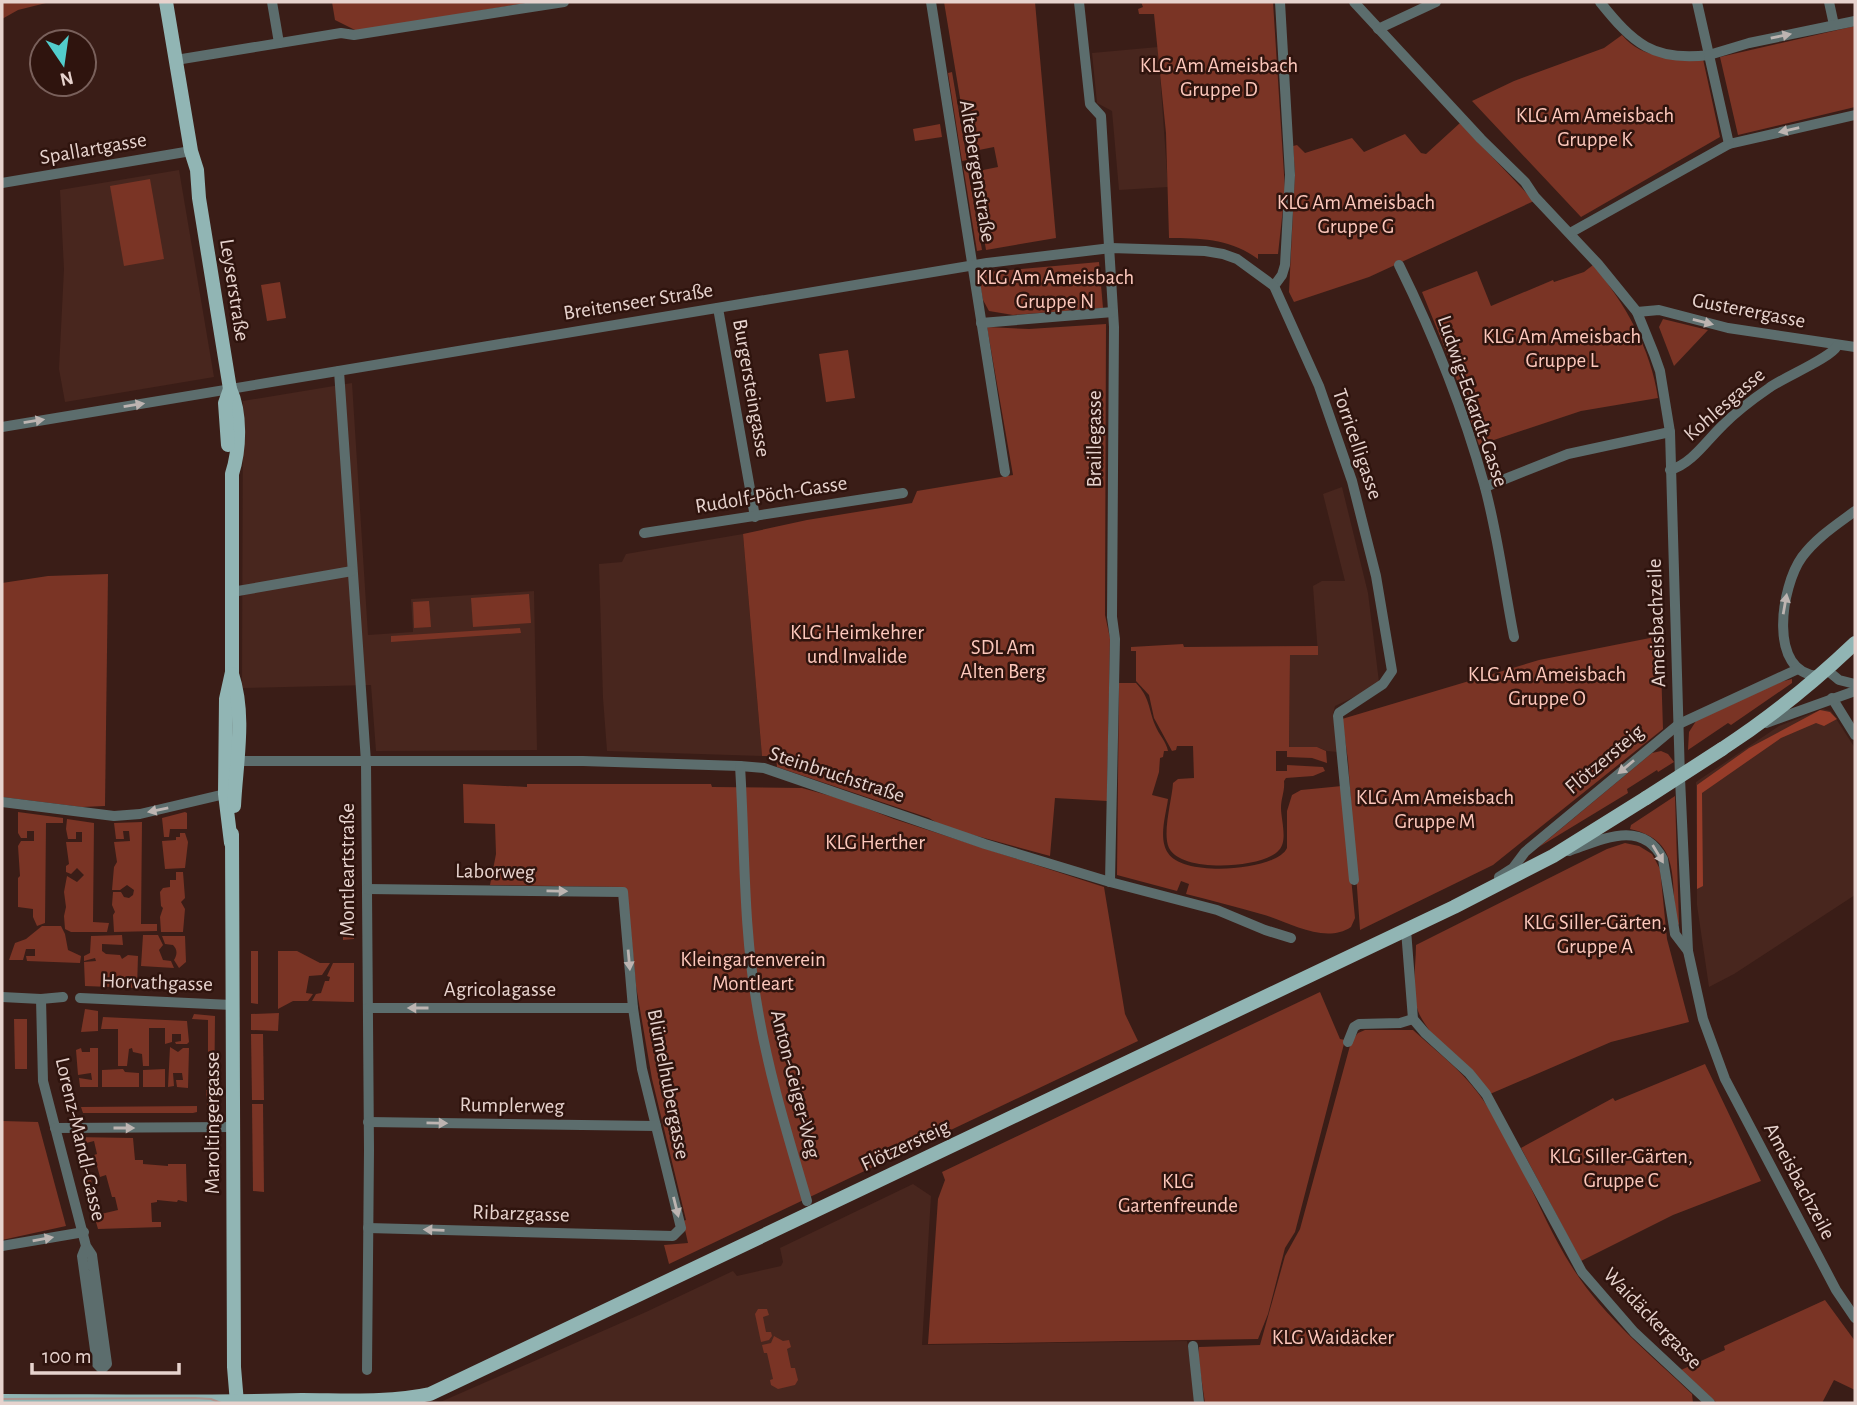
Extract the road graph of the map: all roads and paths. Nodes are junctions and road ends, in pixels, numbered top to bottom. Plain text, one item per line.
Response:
1 (166, 2) edge
2 (272, 2) edge
3 (564, 2) edge
4 (931, 2) edge
5 (1079, 2) edge
6 (1280, 2) edge
7 (1354, 2) edge
8 (1436, 2) edge
9 (1600, 2) edge
10 (1697, 2) edge
11 (1829, 2) edge
12 (1855, 21) edge
13 (1834, 25) junction
14 (1378, 29) junction
15 (279, 44) junction
16 (1709, 55) junction
17 (176, 60) junction
18 (1855, 115) edge
19 (1729, 145) junction
20 (191, 151) junction
21 (2, 183) edge
22 (1570, 233) junction
23 (1111, 248) junction
24 (973, 265) junction
25 (1399, 265) dead end
26 (1274, 286) junction
27 (718, 308) junction
28 (1113, 312) junction
29 (1637, 313) junction
30 (981, 323) junction
31 (1837, 346) junction
32 (1855, 347) edge
33 (339, 371) junction
34 (230, 389) junction
35 (2, 426) edge
36 (1670, 432) junction
37 (1670, 470) junction
38 (1005, 472) dead end
39 (1485, 487) junction
40 (903, 493) dead end
41 (1855, 511) edge
42 (755, 517) junction
43 (644, 533) dead end
44 (352, 571) junction
45 (232, 592) junction
46 (1514, 637) dead end
47 (1855, 643) edge
48 (1798, 669) junction
49 (1823, 673) junction
50 (1855, 684) edge
51 (1855, 691) edge
52 (1832, 698) junction
53 (1679, 724) junction
54 (1760, 725) junction
55 (1855, 735) edge
56 (232, 761) junction
57 (366, 762) junction
58 (740, 766) junction
59 (225, 794) junction
60 (2, 802) edge
61 (231, 843) junction
62 (1553, 856) junction
63 (1353, 880) dead end
64 (1110, 882) junction
65 (367, 889) junction
66 (622, 892) joint
67 (1454, 907) junction
68 (1406, 930) junction
69 (1291, 938) dead end
70 (1688, 951) junction
71 (2, 997) edge
72 (63, 997) dead end
73 (80, 998) dead end
74 (41, 999) junction
75 (232, 1005) junction
76 (368, 1008) junction
77 (633, 1008) junction
78 (1413, 1019) junction
79 (1348, 1042) dead end
80 (368, 1122) junction
81 (656, 1126) junction
82 (233, 1127) junction
83 (55, 1128) junction
84 (807, 1201) dead end
85 (368, 1228) junction
86 (84, 1232) junction
87 (673, 1236) joint
88 (2, 1246) edge
89 (86, 1246) junction
90 (1855, 1318) edge
91 (1193, 1346) dead end
92 (367, 1370) dead end
93 (2, 1401) edge
94 (104, 1402) edge
95 (369, 1402) edge
96 (237, 1403) edge
97 (1199, 1403) edge
98 (1710, 1403) edge

1 - 17 main road, Leyserstraße
2 - 15 street
3 - 15 street
4 - 24 street, Altebergenstraße
5 - 23 street, Braillegasse
6 - 26 street
7 - 14 street, Ameisbachzeile
8 - 14 street
9 - 16 street
10 - 16 street
11 - 13 street
12 - 13 street
16 -> 13 street
14 - 22 street, Ameisbachzeile
15 - 17 street
16 - 19 street
17 - 20 main road, Leyserstraße
18 -> 19 street
19 - 22 street
20 - 21 street, Spallartgasse
20 - 34 main road, Leyserstraße
22 - 29 street, Ameisbachzeile
23 - 24 street, Breitenseer Straße
23 - 26 street, Breitenseer Straße
23 - 28 street, Braillegasse
24 - 27 street, Breitenseer Straße
24 - 30 street, Altebergenstraße
25 - 39 street, Ludwig-Eckardt-Gasse
26 - 63 street, Torricelligasse
27 - 33 street, Breitenseer Straße
27 - 42 street, Burgersteingasse
28 - 30 street
28 - 64 street, Braillegasse
29 -> 31 street, Gusterergasse
29 - 36 street, Ameisbachzeile
30 - 38 street, Altebergenstraße
31 - 32 street, Gusterergasse
31 - 37 street, Kohlesgasse
33 - 34 street, Breitenseer Straße
33 - 44 street, Montleartstraße
35 -> 34 street, Breitenseer Straße
34 - 45 main road, Maroltingergasse
36 - 37 street, Ameisbachzeile
36 - 39 street
37 - 53 street, Ameisbachzeile
39 - 46 street, Ludwig-Eckardt-Gasse
40 - 42 street, Rudolf-Pöch-Gasse
48 -> 41 street
42 - 43 street, Rudolf-Pöch-Gasse
44 - 45 street
44 - 57 street, Montleartstraße
45 - 56 main road, Maroltingergasse
47 - 49 main road
48 - 49 street
48 - 53 street, Flötzersteig
49 - 50 street
49 - 54 main road
51 - 52 street
52 - 54 street
52 - 55 street
53 -> 67 street, Flötzersteig
53 - 70 street, Ameisbachzeile
54 - 62 main road, Flötzersteig, bridge
56 - 57 street, Steinbruchstraße
56 - 59 main road, Maroltingergasse
56 - 61 main road, Maroltingergasse
57 - 58 street, Steinbruchstraße
57 - 65 street, Montleartstraße
58 - 64 street, Steinbruchstraße
58 - 84 street, Anton-Geiger-Weg
59 -> 60 street
59 - 61 main road, Maroltingergasse
61 - 75 main road, Maroltingergasse
62 - 67 main road, Flötzersteig
62 -> 70 street
64 - 69 street, Steinbruchstraße
65 -> 66 street, Laborweg
65 - 76 street, Montleartstraße
66 -> 77 street, Blümelhubergasse
67 - 68 main road, Flötzersteig
68 - 78 street
68 - 95 main road, Flötzersteig
70 - 90 street, Ameisbachzeile
71 - 74 street
72 - 74 street
73 - 75 street, Horvathgasse
74 - 83 street, Lorenz-Mandl-Gasse
75 - 82 main road, Maroltingergasse
77 -> 76 street, Agricolagasse
76 - 80 street, Montleartstraße
77 - 81 street, Blümelhubergasse
78 - 79 street
78 - 98 street, Waidäckergasse
80 -> 81 street, Rumplerweg
80 - 85 street, Montleartstraße
81 -> 87 street, Blümelhubergasse
83 -> 82 street
82 - 96 main road, Maroltingergasse
83 - 86 street, Lorenz-Mandl-Gasse
87 -> 85 street, Ribarzgasse
85 - 92 street, Montleartstraße
88 -> 86 street
86 - 89 street, Lorenz-Mandl-Gasse
89 - 89 street, Lorenz-Mandl-Gasse
91 - 97 street
93 - 94 main road, Flötzersteig
94 - 96 main road, Flötzersteig
95 - 96 main road, Flötzersteig

